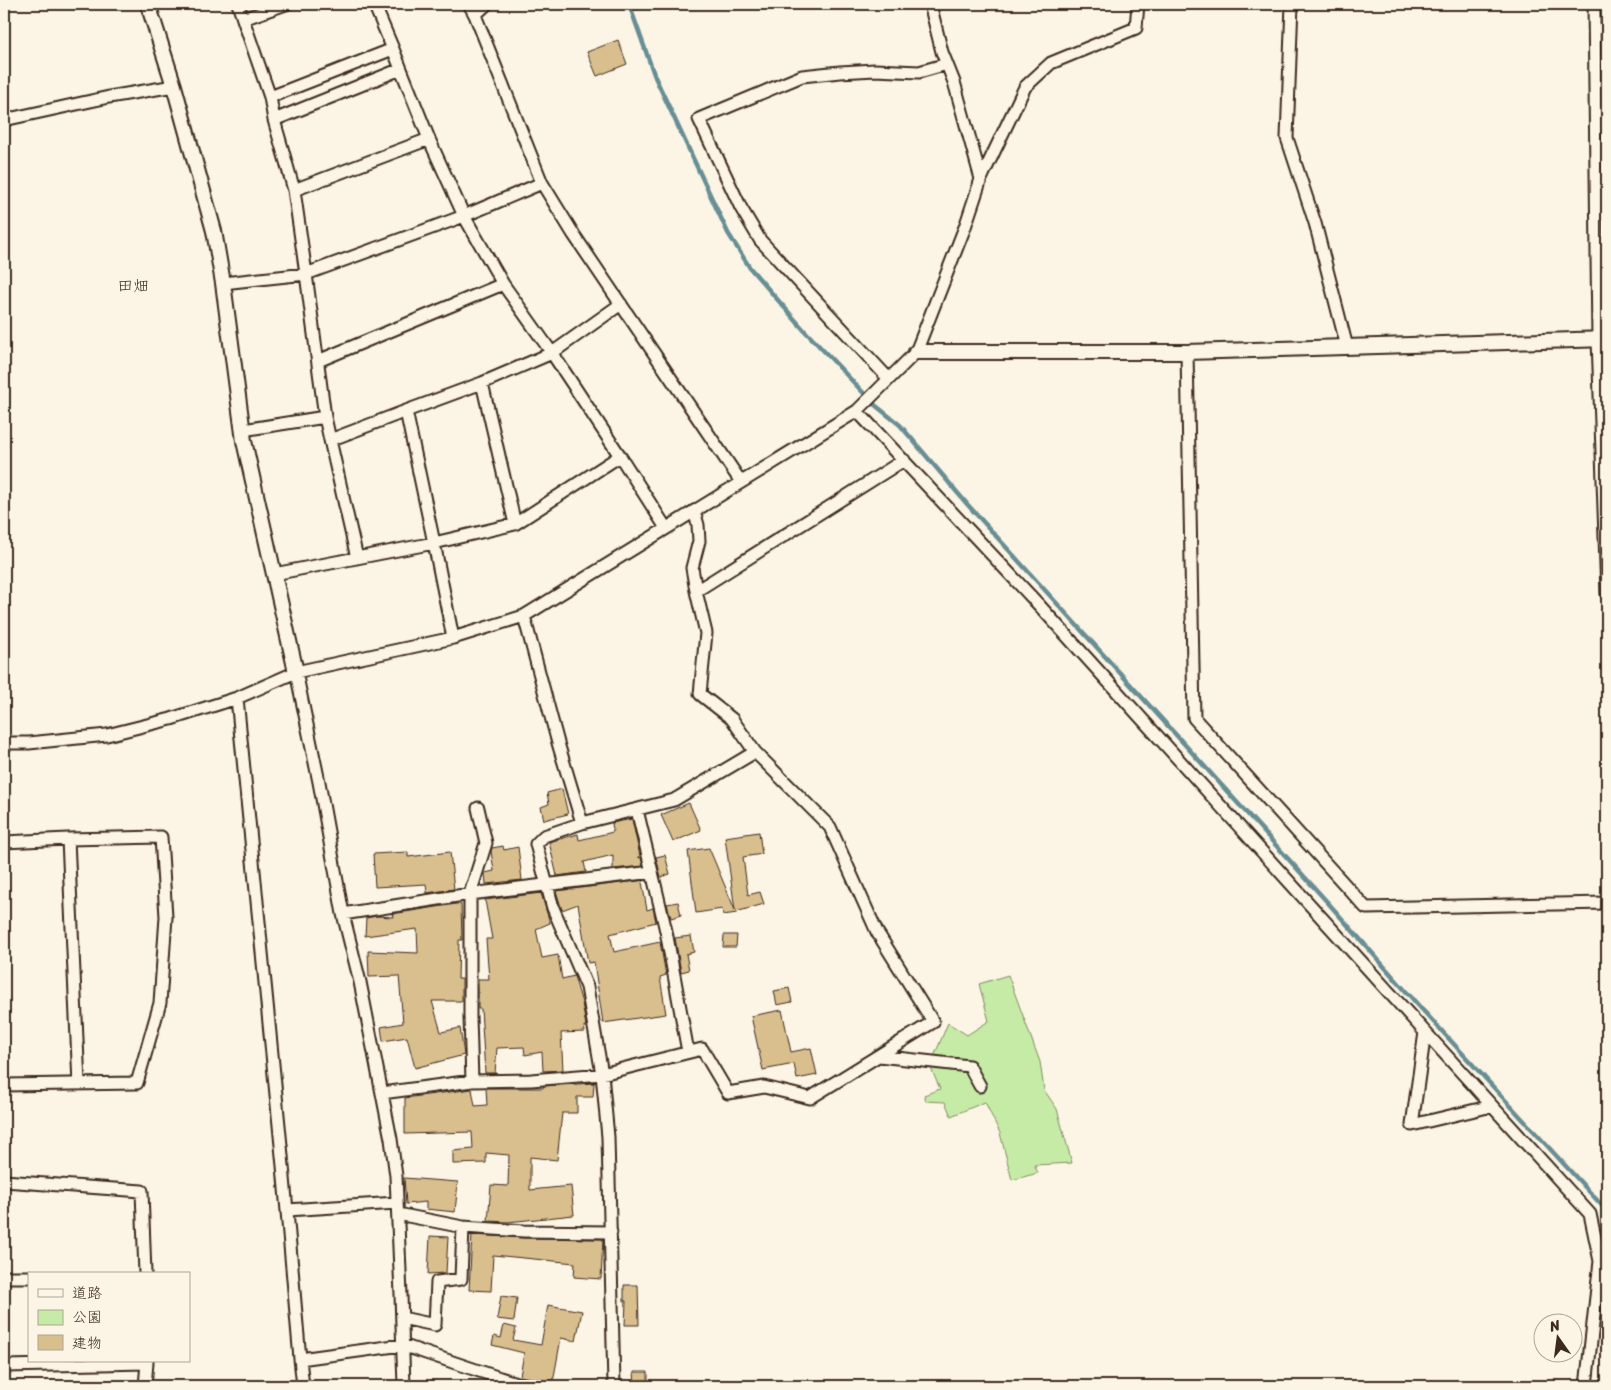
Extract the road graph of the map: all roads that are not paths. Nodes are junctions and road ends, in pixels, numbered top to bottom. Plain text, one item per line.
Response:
1 (148, 4) edge
2 (238, 4) edge
3 (286, 4) edge
4 (374, 4) edge
5 (470, 4) edge
6 (488, 4) edge
7 (930, 4) edge
8 (1138, 4) edge
9 (1292, 4) edge
10 (1594, 4) edge
11 (475, 15) junction
12 (243, 19) junction
13 (393, 49) junction
14 (947, 64) junction
15 (401, 69) junction
16 (174, 86) junction
17 (270, 98) junction
18 (4, 120) edge
19 (274, 120) junction
20 (429, 139) junction
21 (981, 179) junction
22 (542, 183) junction
23 (294, 190) junction
24 (464, 216) junction
25 (306, 274) junction
26 (223, 283) junction
27 (502, 284) junction
28 (621, 304) junction
29 (1602, 339) edge
30 (1347, 347) junction
31 (916, 352) junction
32 (1187, 352) junction
33 (552, 353) junction
34 (318, 361) junction
35 (888, 378) junction
36 (482, 383) junction
37 (406, 411) junction
38 (857, 411) junction
39 (324, 417) junction
40 (243, 430) junction
41 (330, 440) junction
42 (620, 456) junction
43 (904, 460) junction
44 (741, 482) junction
45 (694, 511) junction
46 (515, 524) junction
47 (666, 528) junction
48 (434, 543) junction
49 (357, 558) junction
50 (274, 574) junction
51 (696, 591) junction
52 (1607, 594) edge
53 (524, 616) junction
54 (453, 638) junction
55 (296, 672) junction
56 (237, 698) junction
57 (4, 743) edge
58 (755, 752) junction
59 (478, 808) dead end
60 (637, 810) junction
61 (582, 823) junction
62 (68, 839) junction
63 (4, 842) edge
64 (652, 872) junction
65 (547, 885) junction
66 (470, 894) junction
67 (1607, 903) edge
68 (344, 914) junction
69 (1425, 1032) junction
70 (688, 1052) junction
71 (879, 1056) junction
72 (602, 1074) junction
73 (472, 1080) junction
74 (79, 1084) junction
75 (4, 1085) edge
76 (980, 1086) dead end
77 (382, 1093) junction
78 (1492, 1106) junction
79 (4, 1181) edge
80 (397, 1209) junction
81 (287, 1210) junction
82 (463, 1227) junction
83 (611, 1232) junction
84 (145, 1272) edge
85 (4, 1277) edge
86 (28, 1277) edge
87 (402, 1318) junction
88 (402, 1345) junction
89 (300, 1359) junction
90 (147, 1362) edge
91 (4, 1366) edge
92 (499, 1382) edge
93 (145, 1386) edge
94 (303, 1386) edge
95 (404, 1386) edge
96 (526, 1386) edge
97 (614, 1386) edge
98 (1586, 1386) edge

1 - 16 street
2 - 12 street
3 - 12 street
4 - 13 street
5 - 11 street
6 - 11 street
7 - 14 street
8 - 21 street
9 - 30 street
10 - 29 street
11 - 22 street
12 - 17 street
13 - 15 street
13 - 17 street
14 - 21 street
14 - 35 street
15 - 19 street
15 - 20 street
16 - 18 street
16 - 26 street
17 - 19 street
19 - 23 street
20 - 23 street
20 - 24 street
21 - 31 street
22 - 24 street
22 - 28 street
23 - 25 street
24 - 25 street
24 - 27 street
25 - 26 street
25 - 34 street
26 - 40 street
27 - 33 street
27 - 34 street
28 - 33 street
28 - 44 street
29 - 30 street
29 - 52 street
30 - 32 street
31 - 32 street
31 - 35 street
32 - 67 street
33 - 36 street
33 - 42 street
34 - 39 street
35 - 38 street
36 - 37 street
36 - 46 street
37 - 41 street
37 - 48 street
38 - 43 street
38 - 44 street
39 - 40 street
39 - 41 street
40 - 50 street
41 - 49 street
42 - 46 street
42 - 47 street
43 - 51 street
43 - 69 street
44 - 45 street
45 - 47 street
45 - 51 street
46 - 48 street
47 - 53 street
48 - 49 street
48 - 54 street
49 - 50 street
50 - 55 street
51 - 58 street
53 - 54 street
53 - 61 street
54 - 55 street
55 - 56 street
55 - 68 street
56 - 57 street
56 - 81 street
58 - 60 street
58 - 71 street
59 - 66 street
60 - 61 street
60 - 64 street
61 - 65 street
62 - 63 street
62 - 74 street
62 - 74 street
64 - 65 street
64 - 70 street
65 - 66 street
65 - 72 street
66 - 68 street
66 - 73 street
68 - 77 street
69 - 78 street
69 - 78 street
70 - 71 street
70 - 72 street
71 - 76 street
72 - 73 street
72 - 83 street
73 - 77 street
74 - 75 street
77 - 80 street
78 - 98 street
79 - 84 street
80 - 81 street
80 - 82 street
80 - 87 street
81 - 89 street
82 - 83 street
82 - 87 street
83 - 97 street
85 - 86 street
87 - 88 street
88 - 89 street
88 - 92 street
88 - 95 street
89 - 94 street
90 - 91 street
90 - 93 street
92 - 96 street

